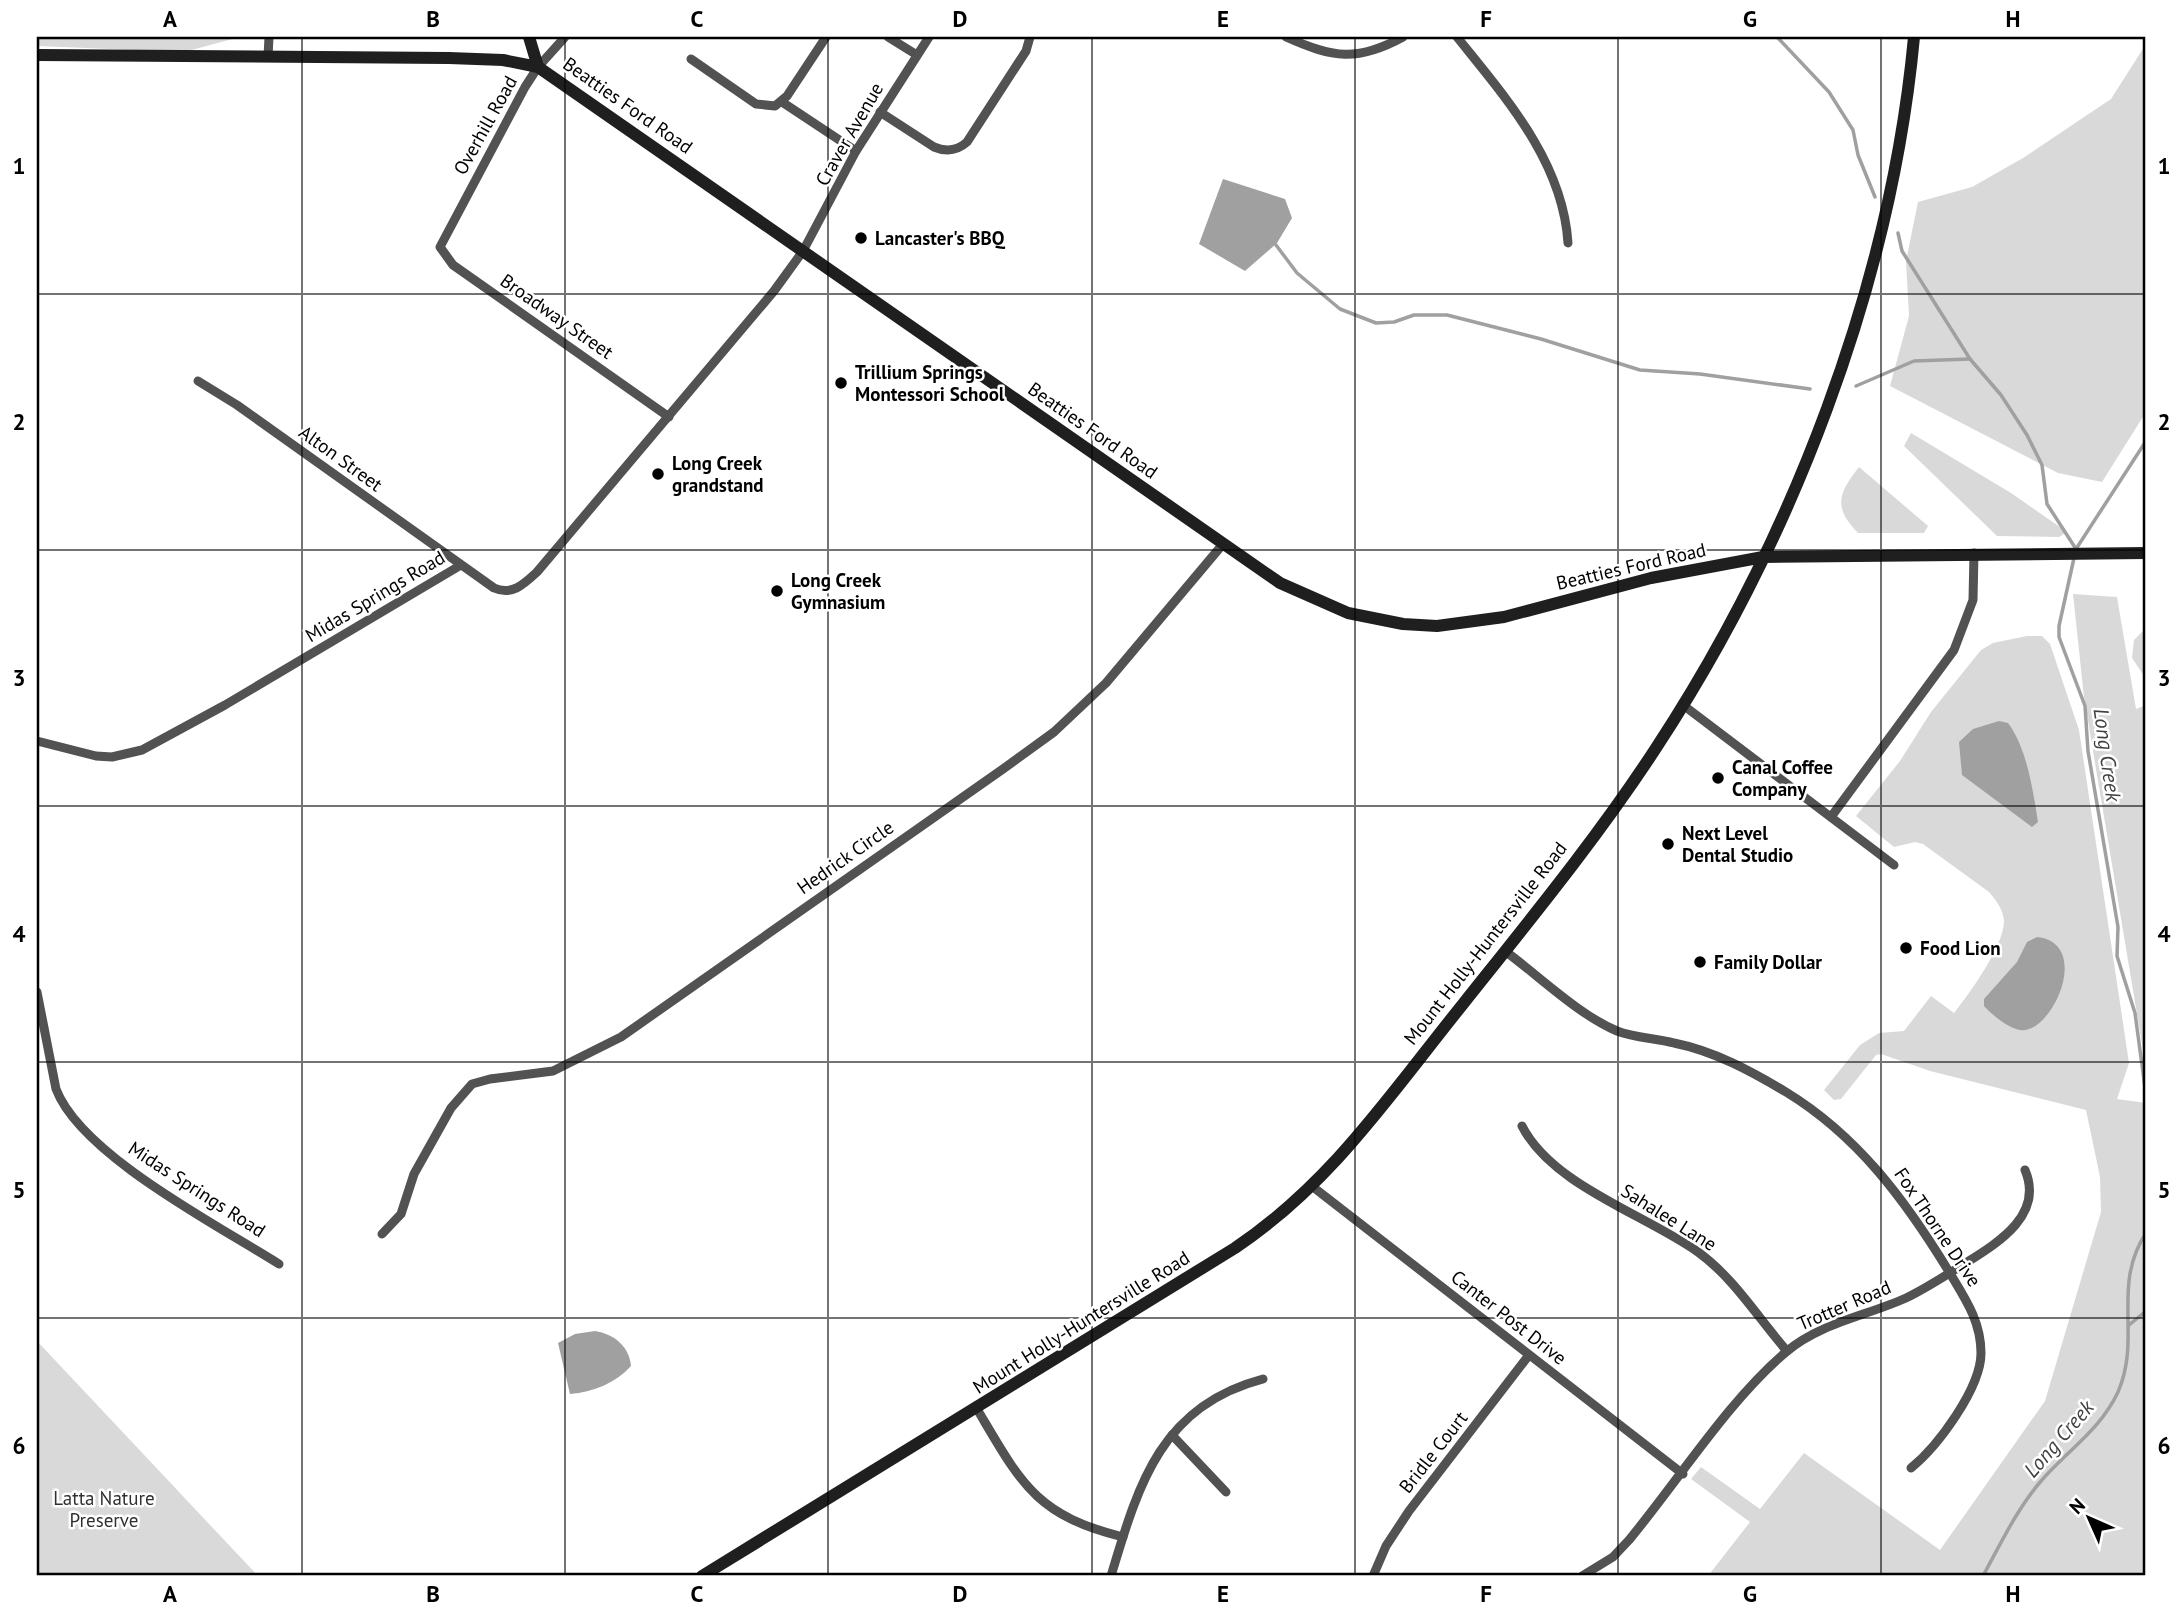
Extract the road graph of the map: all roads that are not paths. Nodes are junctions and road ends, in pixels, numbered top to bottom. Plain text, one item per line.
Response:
1 (269, 37) edge
2 (529, 37) edge
3 (565, 37) edge
4 (826, 37) edge
5 (888, 37) edge
6 (929, 37) edge
7 (1030, 37) edge
8 (1286, 37) edge
9 (1403, 37) edge
10 (1457, 37) edge
11 (1914, 37) edge
12 (37, 55) edge
13 (917, 55) junction
14 (268, 57) junction
15 (691, 59) dead end
16 (538, 67) junction
17 (782, 102) junction
18 (880, 112) junction
19 (856, 151) junction
20 (444, 235) joint
21 (1568, 243) dead end
22 (803, 251) junction
23 (198, 381) dead end
24 (669, 417) junction
25 (1223, 544) junction
26 (1974, 553) junction
27 (2146, 553) edge
28 (1763, 557) junction
29 (460, 565) junction
30 (1683, 705) junction
31 (37, 741) edge
32 (1831, 817) junction
33 (1894, 865) dead end
34 (1505, 951) junction
35 (37, 992) edge
36 (1522, 1126) dead end
37 (2025, 1170) dead end
38 (1313, 1187) junction
39 (382, 1234) dead end
40 (279, 1264) dead end
41 (1950, 1273) junction
42 (1787, 1351) junction
43 (1530, 1355) junction
44 (1263, 1379) dead end
45 (977, 1409) junction
46 (1172, 1435) junction
47 (1911, 1468) dead end
48 (1683, 1474) junction
49 (1226, 1492) dead end
50 (1123, 1537) junction
51 (702, 1576) edge
52 (1111, 1576) edge
53 (1373, 1576) edge
54 (1582, 1576) edge

1 - 14 street
2 - 16 main road
3 - 16 street, Overhill Road
4 - 17 street
5 - 13 street
6 - 13 street, Craver Avenue
7 - 18 street
8 - 9 street
10 - 21 street
11 - 28 main road, Mount Holly-Huntersville Road
12 - 14 main road, Beatties Ford Road
13 - 18 street, Craver Avenue
14 - 16 main road, Beatties Ford Road
15 - 17 street
16 - 20 street, Overhill Road
16 - 22 main road, Beatties Ford Road
17 - 19 street
18 - 19 street, Craver Avenue
19 - 22 street, Craver Avenue
20 - 24 street, Broadway Street
22 - 24 street, Midas Springs Road
22 - 25 main road, Beatties Ford Road
23 - 29 street, Alton Street
24 - 29 street, Midas Springs Road
25 - 28 main road, Beatties Ford Road
25 - 39 street, Hedrick Circle
26 - 27 main road, Beatties Ford Road
26 - 28 main road, Beatties Ford Road
26 - 32 street
28 - 30 main road, Mount Holly-Huntersville Road
29 - 31 street, Midas Springs Road
30 - 32 street
30 - 34 main road, Mount Holly-Huntersville Road
32 - 33 street
34 - 38 main road, Mount Holly-Huntersville Road
34 - 41 street, Fox Thorne Drive
35 - 40 street, Midas Springs Road
36 - 42 street, Sahalee Lane
37 - 41 street, Trotter Road
38 - 43 street, Canter Post Drive
38 - 45 main road, Mount Holly-Huntersville Road
41 - 42 street, Trotter Road
41 - 47 street, Fox Thorne Drive
42 - 48 street, Trotter Road
43 - 48 street, Canter Post Drive
43 - 53 street, Bridle Court
44 - 46 street
45 - 50 street
45 - 51 main road, Mount Holly-Huntersville Road
46 - 49 street
46 - 50 street
48 - 54 street, Trotter Road
50 - 52 street

